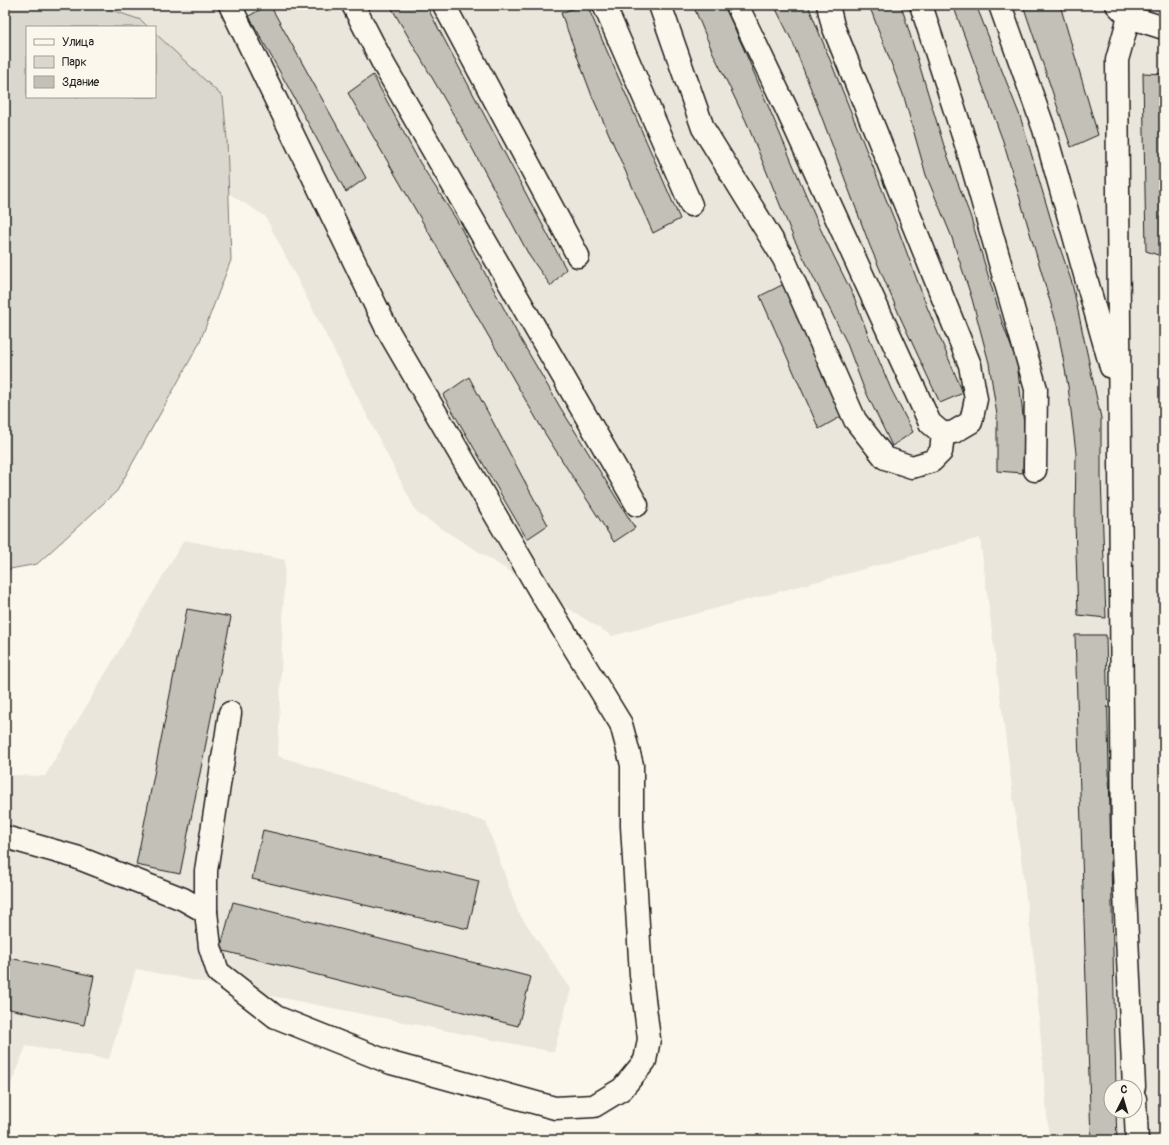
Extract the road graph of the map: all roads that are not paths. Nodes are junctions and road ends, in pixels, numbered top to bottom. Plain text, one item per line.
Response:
1 (230, 5) edge
2 (353, 5) edge
3 (444, 5) edge
4 (604, 5) edge
5 (660, 5) edge
6 (737, 5) edge
7 (828, 5) edge
8 (921, 5) edge
9 (1000, 5) edge
10 (1123, 11) edge
11 (1164, 28) edge
12 (691, 205) dead end
13 (578, 256) dead end
14 (1119, 395) junction
15 (943, 434) junction
16 (1035, 470) dead end
17 (637, 504) dead end
18 (230, 713) dead end
19 (5, 837) edge
20 (206, 912) junction
21 (1134, 1079) edge
22 (1136, 1119) edge
23 (1137, 1140) edge

1 - 20 street
2 - 17 street
3 - 13 street
4 - 12 street
5 - 15 street
6 - 15 street
7 - 15 street
8 - 16 street
9 - 14 street
10 - 11 street
10 - 14 street
14 - 21 street
18 - 20 street
19 - 20 street
22 - 23 street

